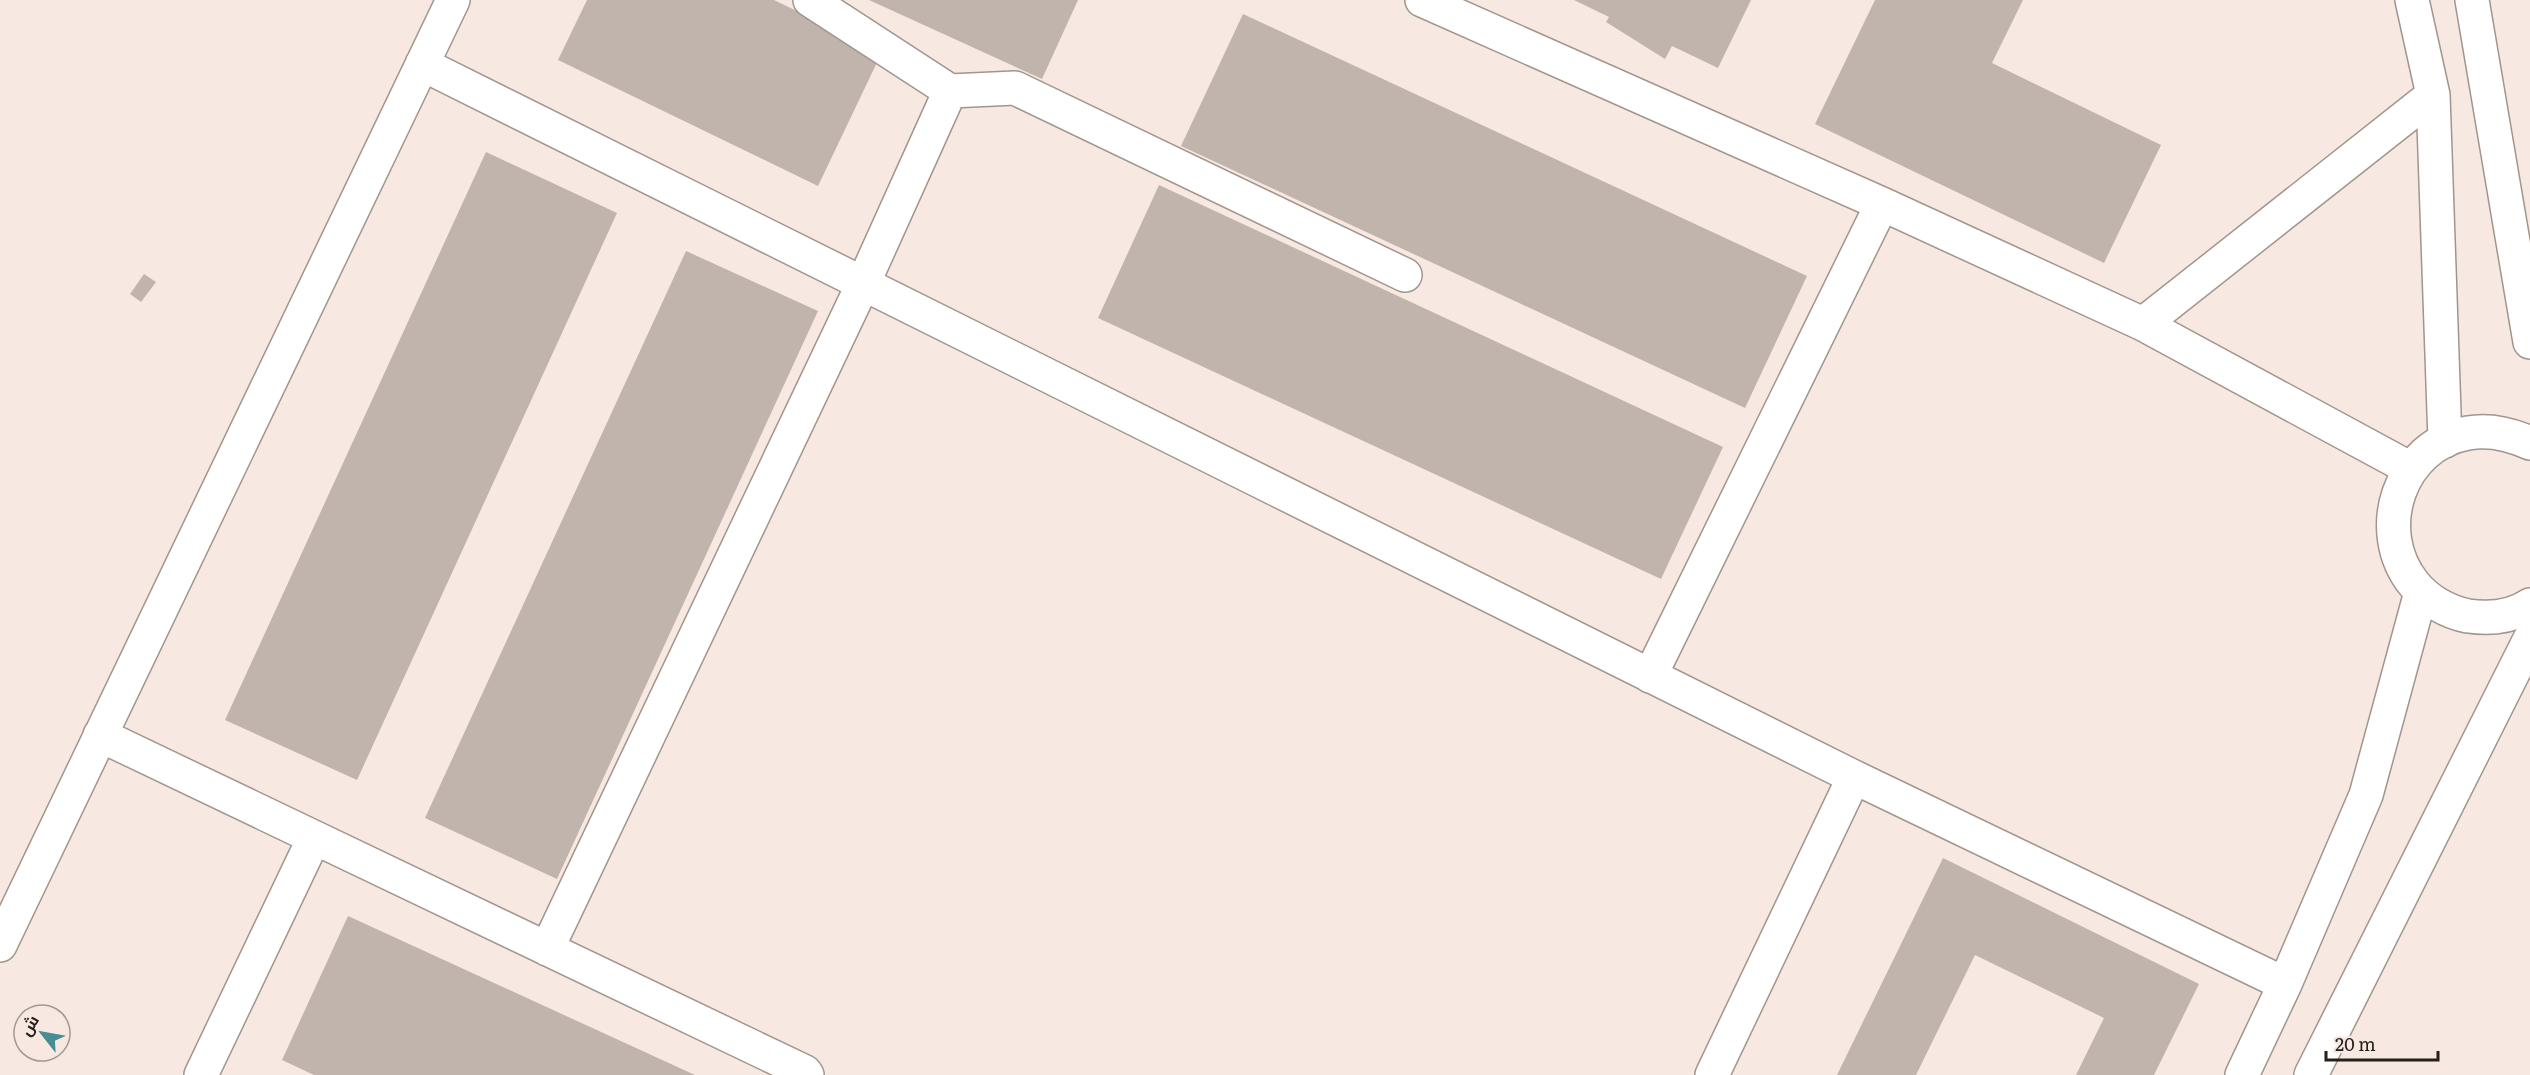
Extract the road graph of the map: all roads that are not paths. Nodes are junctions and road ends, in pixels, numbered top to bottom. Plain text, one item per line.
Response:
1 (453, 0) edge
2 (810, 0) edge
3 (1422, 0) edge
4 (2412, 0) edge
5 (2472, 0) edge
6 (422, 64) junction
7 (950, 92) junction
8 (2433, 95) junction
9 (1882, 204) junction
10 (1405, 275) dead end
11 (863, 284) junction
12 (2144, 324) junction
13 (2530, 342) edge
14 (2445, 441) junction
15 (2530, 443) edge
16 (2411, 469) junction
17 (2421, 592) junction
18 (2530, 605) edge
19 (2530, 639) edge
20 (1650, 676) junction
21 (100, 735) junction
22 (1854, 777) junction
23 (314, 838) junction
24 (0, 945) edge
25 (547, 949) junction
26 (2285, 984) junction
27 (201, 1075) edge
28 (807, 1075) edge
29 (1712, 1075) edge
30 (2242, 1075) edge
31 (2312, 1075) edge

1 - 6 street
2 - 7 street
3 - 9 street
4 - 8 street
5 - 13 street
6 - 11 street
6 - 21 street
7 - 10 street
7 - 11 street
8 - 12 street
8 - 14 street
9 - 12 street
9 - 20 street
11 - 20 street
11 - 25 street
12 - 16 street
14 - 15 street
14 - 16 street
16 - 17 street
17 - 18 street
17 - 26 street
19 - 31 street
20 - 22 street
21 - 23 street
21 - 24 street
22 - 26 street
22 - 29 street
23 - 25 street
23 - 27 street
25 - 28 street
26 - 30 street

